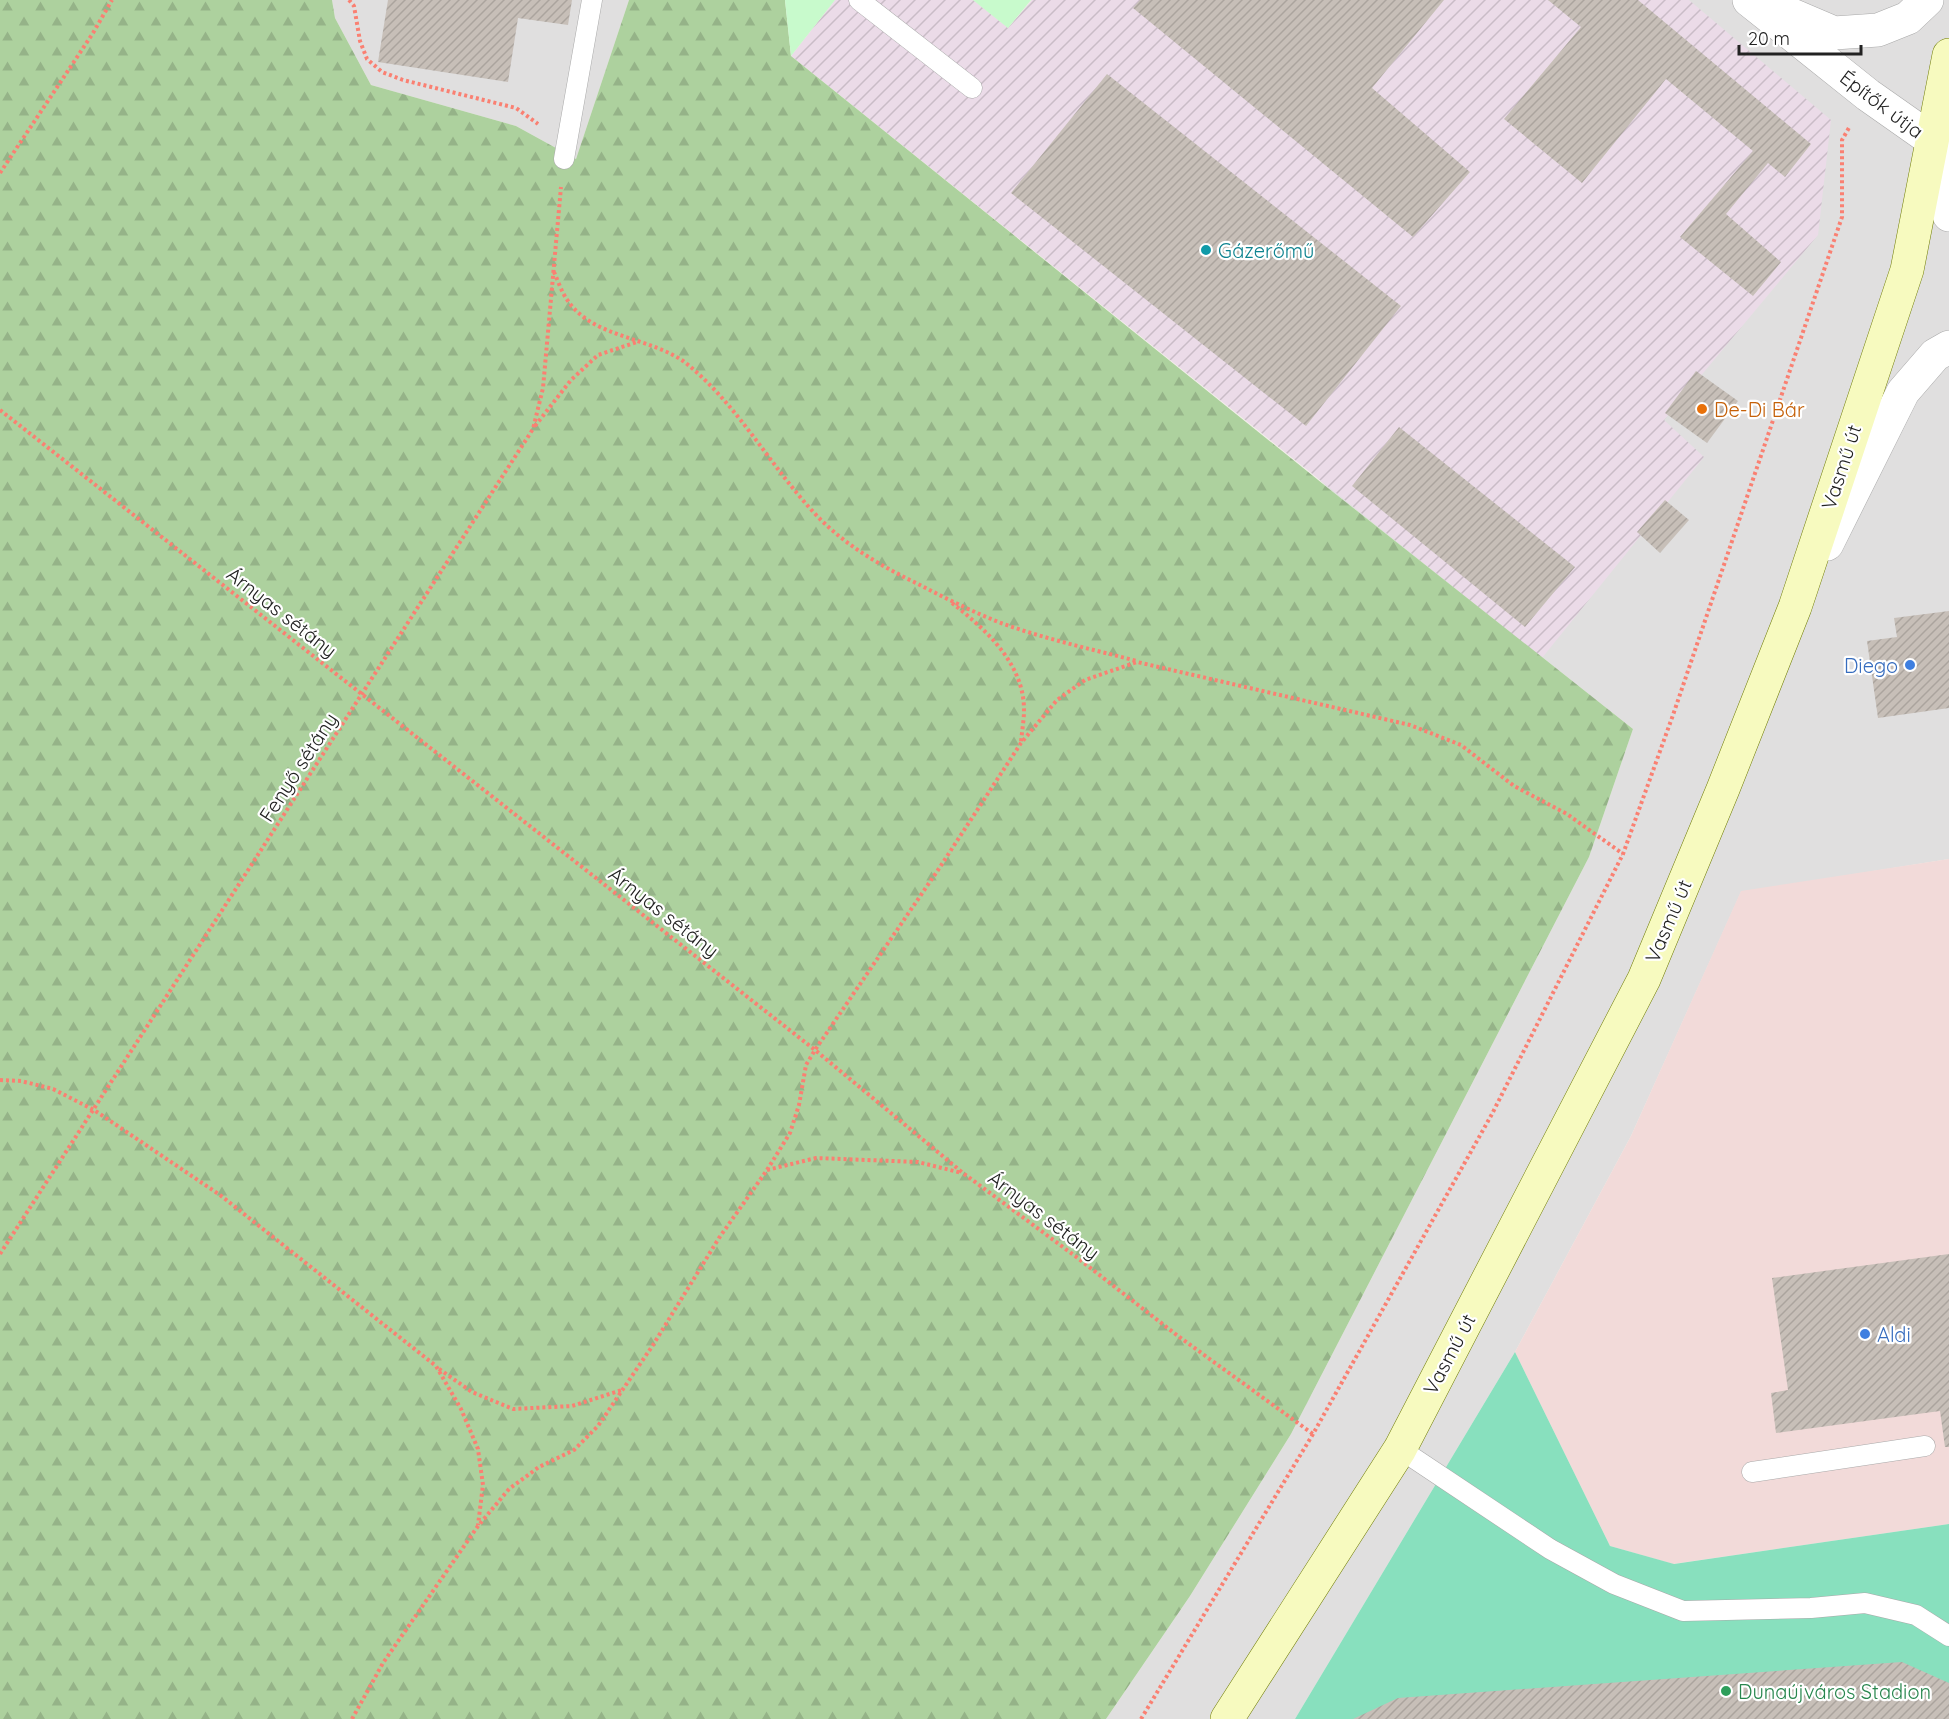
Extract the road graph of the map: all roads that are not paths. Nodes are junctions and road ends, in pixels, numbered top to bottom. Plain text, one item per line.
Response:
1 (592, 0) edge
2 (859, 0) edge
3 (1749, 0) edge
4 (1756, 0) edge
5 (1927, 0) edge
6 (1949, 55) edge
7 (972, 88) dead end
8 (1940, 144) edge
9 (564, 159) road end
10 (1949, 215) edge
11 (1949, 347) edge
12 (1795, 607) junction
13 (1925, 1446) dead end
14 (1400, 1449) junction
15 (1752, 1472) dead end
16 (1949, 1636) edge
17 (1227, 1719) edge

1 - 9 lane
2 - 7 lane
3 - 8 street, Építők útja
4 - 5 street
6 - 8 street, Vasmű út
8 - 10 street
8 - 12 street, Vasmű út
11 - 12 street
12 - 14 street, Vasmű út
13 - 15 lane
14 - 16 lane
14 - 17 street, Vasmű út

